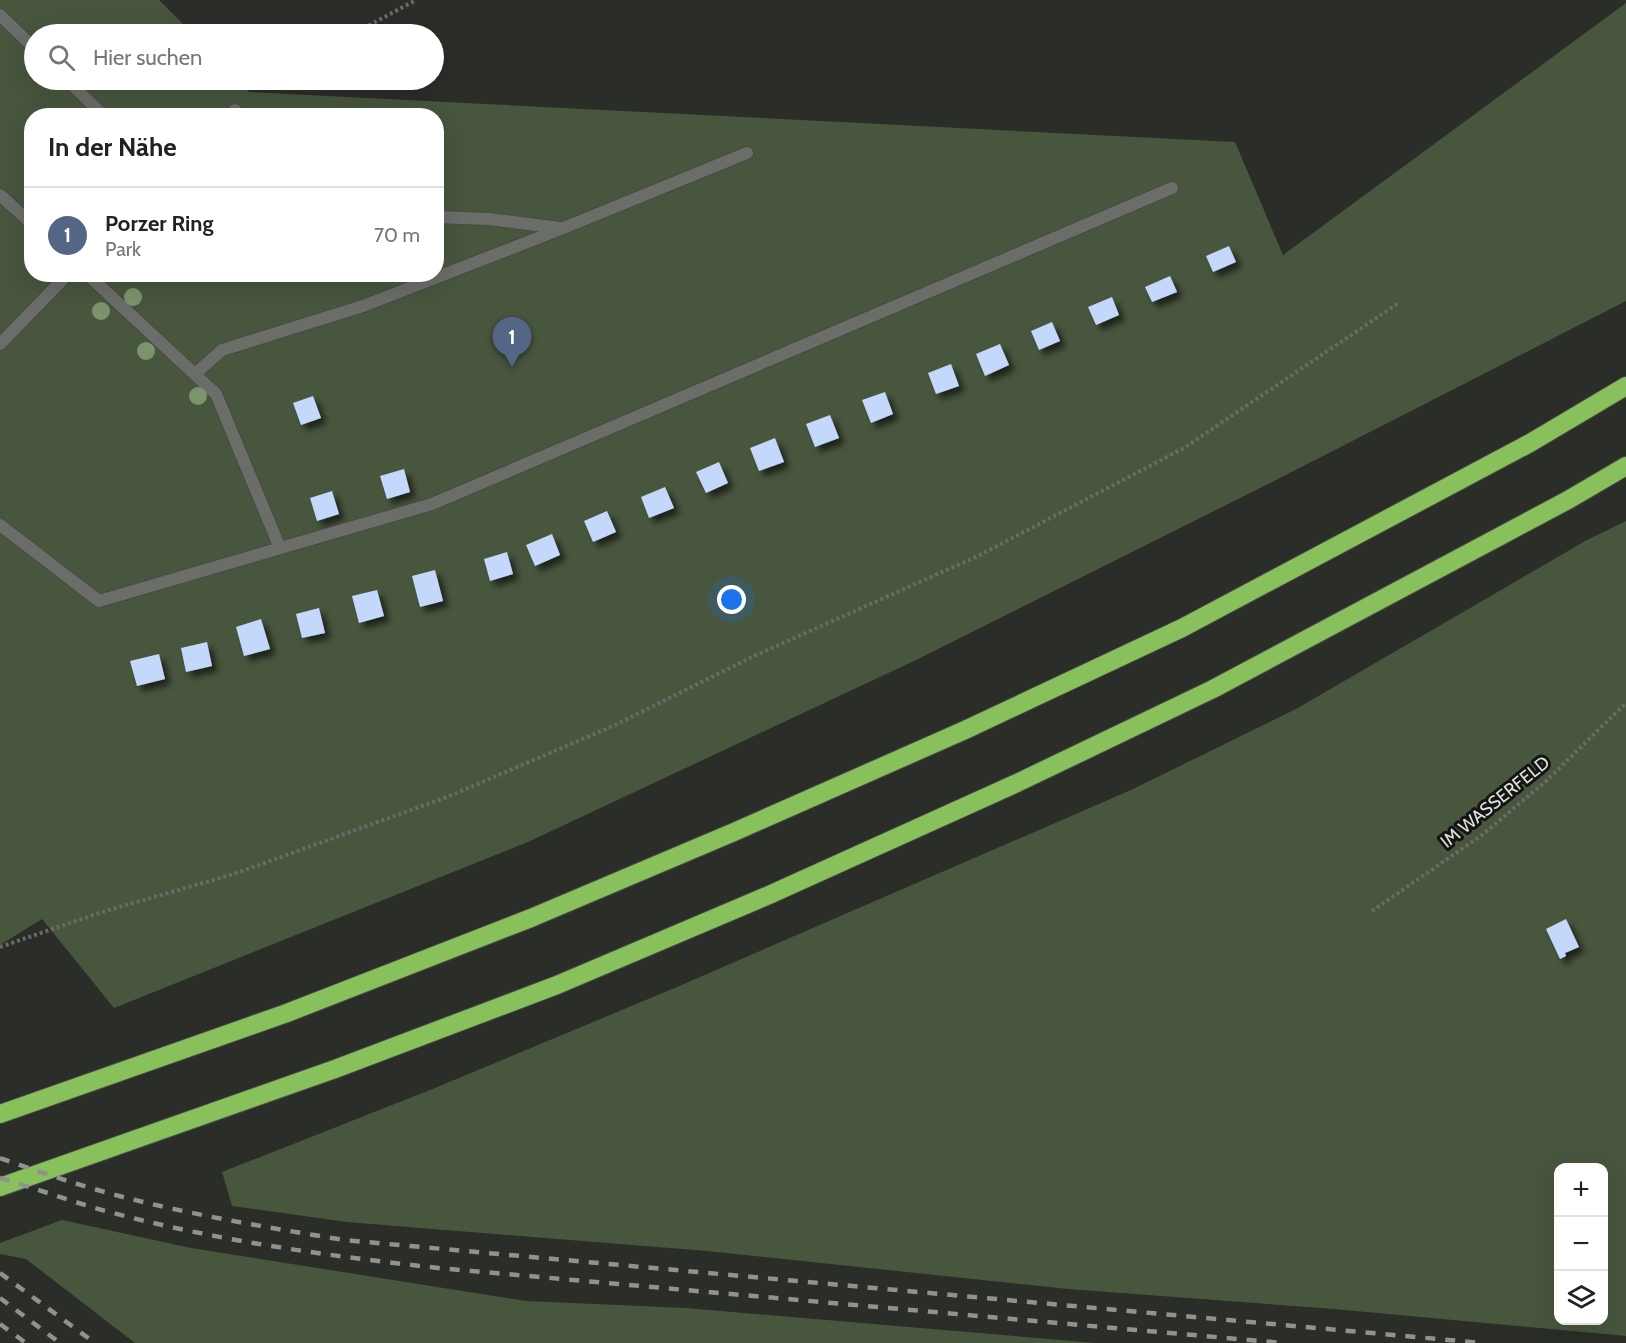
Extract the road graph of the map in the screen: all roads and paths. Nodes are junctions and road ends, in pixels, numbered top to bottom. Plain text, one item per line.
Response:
1 (416, 0) edge
2 (0, 15) edge
3 (372, 24) edge
4 (24, 38) edge
5 (77, 90) edge
6 (96, 108) edge
7 (747, 153) dead end
8 (1173, 188) dead end
9 (0, 195) edge
10 (24, 217) edge
11 (444, 217) edge
12 (561, 228) junction
13 (444, 274) edge
14 (60, 282) edge
15 (96, 282) edge
16 (424, 282) edge
17 (1400, 302) dead end
18 (0, 344) edge
19 (195, 374) junction
20 (1626, 386) edge
21 (1626, 466) edge
22 (0, 525) edge
23 (280, 548) junction
24 (1626, 703) edge
25 (1372, 911) dead end
26 (0, 946) edge
27 (0, 1114) edge
28 (0, 1187) edge

1 - 3 path
2 - 4 lane
5 - 6 lane
7 - 12 lane
8 - 23 lane
9 - 10 lane
11 - 12 lane
12 - 13 lane
14 - 18 lane
15 - 19 lane
16 - 19 lane
17 - 26 path
19 - 23 lane
20 - 27 highway
21 - 28 highway
22 - 23 lane
24 - 25 path, IM WASSERFELD

